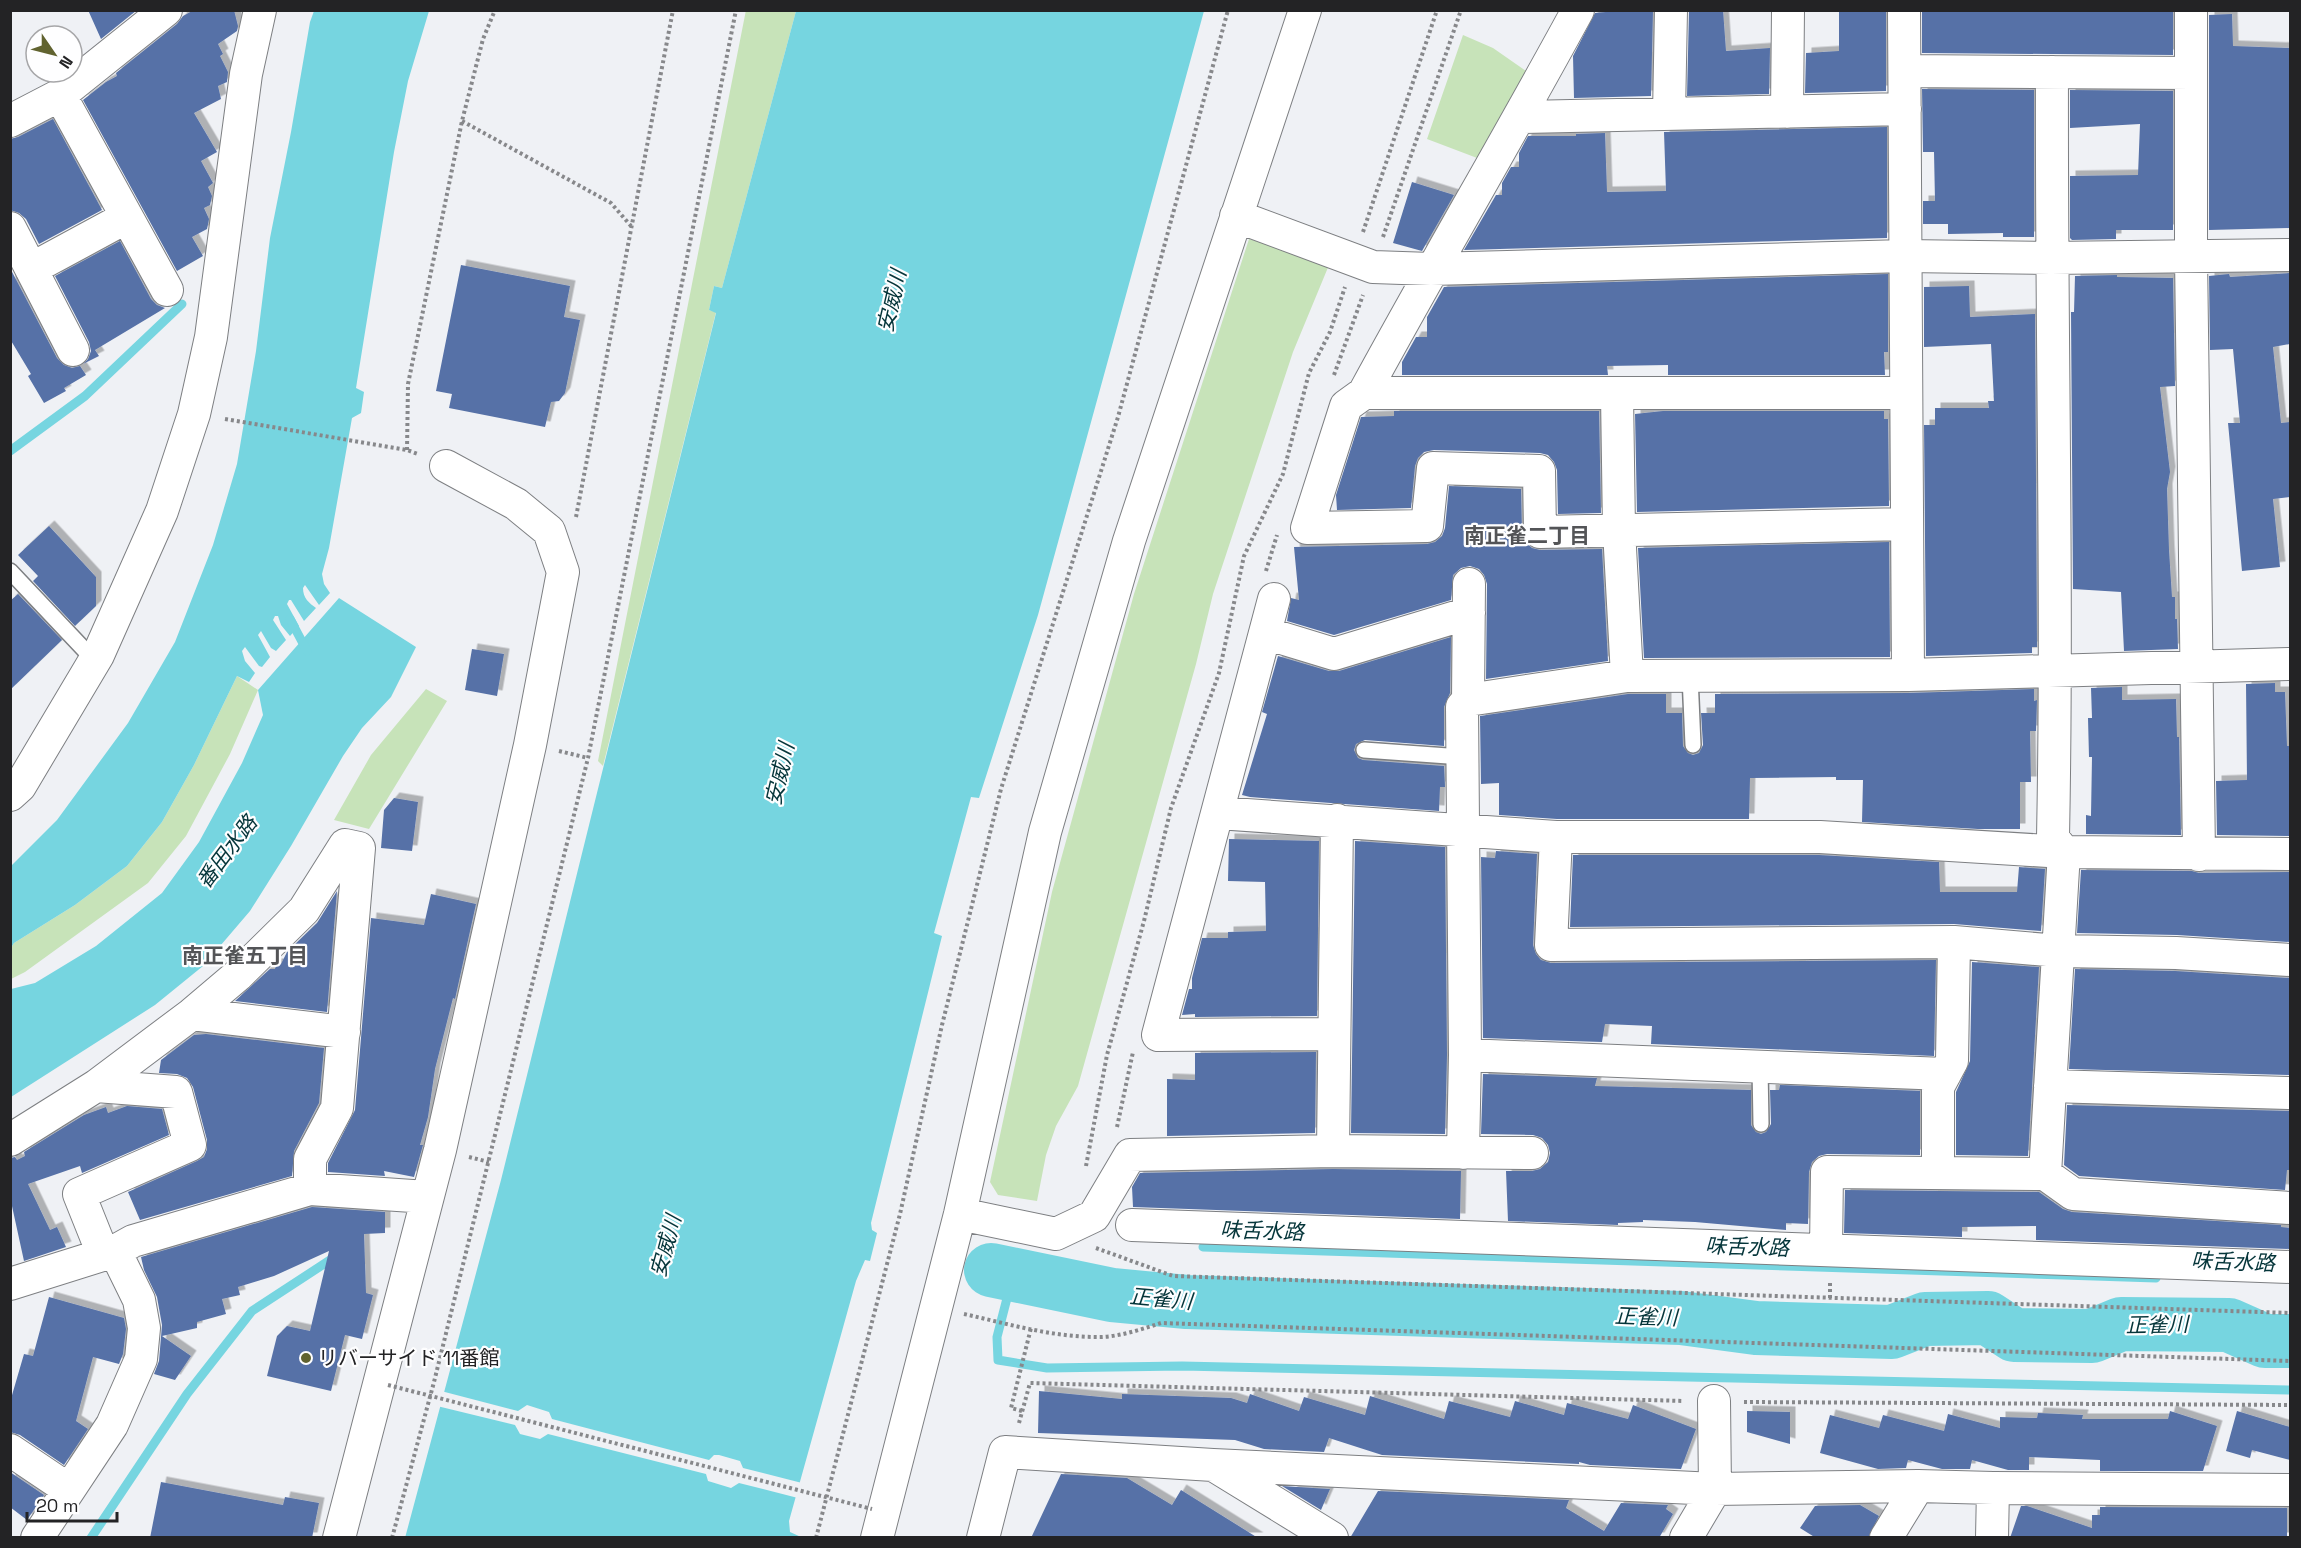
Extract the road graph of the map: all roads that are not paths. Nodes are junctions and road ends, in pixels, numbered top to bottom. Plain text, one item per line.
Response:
1 (166, 10) edge
2 (260, 10) edge
3 (1305, 10) edge
4 (1578, 10) edge
5 (1671, 10) edge
6 (1788, 10) edge
7 (1904, 10) edge
8 (2191, 10) edge
9 (1905, 70) junction
10 (2052, 72) junction
11 (2191, 73) junction
12 (60, 95) junction
13 (1905, 109) junction
14 (1787, 112) junction
15 (1670, 114) junction
16 (1520, 117) junction
17 (10, 121) edge
18 (1236, 216) junction
19 (128, 217) junction
20 (10, 228) edge
21 (2290, 255) edge
22 (1905, 256) junction
23 (2191, 256) junction
24 (2052, 258) junction
25 (31, 269) junction
26 (1431, 269) junction
27 (167, 290) dead end
28 (73, 350) dead end
29 (1364, 393) junction
30 (1905, 393) junction
31 (1617, 394) junction
32 (446, 466) dead end
33 (1907, 524) junction
34 (1619, 530) junction
35 (10, 571) edge
36 (1274, 599) dead end
37 (1265, 633) junction
38 (95, 661) junction
39 (2290, 664) edge
40 (2196, 665) junction
41 (2056, 669) junction
42 (1908, 675) junction
43 (1627, 676) junction
44 (1690, 676) junction
45 (1468, 700) junction
46 (1692, 745) dead end
47 (1364, 750) dead end
48 (1462, 757) junction
49 (10, 795) edge
50 (1218, 813) junction
51 (1336, 820) junction
52 (1464, 830) junction
53 (1556, 837) junction
54 (2064, 852) junction
55 (2290, 854) edge
56 (2199, 855) junction
57 (1954, 942) junction
58 (2059, 951) junction
59 (2290, 960) edge
60 (192, 1014) junction
61 (344, 1032) junction
62 (1334, 1034) junction
63 (1465, 1055) junction
64 (1760, 1067) junction
65 (1945, 1074) junction
66 (96, 1086) junction
67 (2050, 1086) junction
68 (2290, 1093) edge
69 (1761, 1124) dead end
70 (10, 1140) edge
71 (1333, 1151) junction
72 (1463, 1153) junction
73 (1532, 1153) dead end
74 (1938, 1173) junction
75 (2045, 1174) junction
76 (310, 1189) junction
77 (427, 1197) junction
78 (2290, 1208) edge
79 (960, 1214) junction
80 (1131, 1225) dead end
81 (1826, 1250) junction
82 (109, 1253) junction
83 (2290, 1267) edge
84 (11, 1282) edge
85 (1714, 1401) road end
86 (10, 1450) edge
87 (1213, 1465) junction
88 (1918, 1486) junction
89 (1993, 1488) junction
90 (68, 1489) junction
91 (1715, 1489) junction
92 (2290, 1490) edge
93 (875, 1523) edge
94 (989, 1535) edge
95 (37, 1538) edge
96 (339, 1538) edge
97 (1332, 1538) edge
98 (1686, 1538) edge
99 (1886, 1538) edge
100 (1992, 1538) edge

1 - 12 street
2 - 38 street
3 - 18 street
4 - 16 street
5 - 15 street
6 - 14 street
7 - 9 street
8 - 11 street
9 - 10 street
9 - 13 street
10 - 11 street
10 - 24 street
11 - 23 street
12 - 17 street
12 - 19 street
13 - 14 street
13 - 22 street
14 - 15 street
15 - 16 street
16 - 26 street
18 - 26 street
18 - 79 street
19 - 25 street
19 - 27 street
20 - 25 street
21 - 23 street
22 - 24 street
22 - 26 street
22 - 30 street
23 - 24 street
23 - 40 street
24 - 41 street
25 - 28 street
26 - 29 street
29 - 31 street
29 - 34 street
30 - 31 street
30 - 33 street
31 - 34 street
32 - 77 street
33 - 34 street
33 - 42 street
34 - 43 street
35 - 38 lane
36 - 37 street
37 - 45 street
37 - 50 street
38 - 49 street
39 - 40 street
40 - 41 street
40 - 56 street
41 - 42 street
41 - 54 street
42 - 44 street
43 - 44 street
43 - 45 street
44 - 46 lane
45 - 48 street
47 - 48 lane
48 - 52 street
50 - 51 street
50 - 62 street
51 - 52 street
51 - 62 street
52 - 53 street
52 - 63 street
53 - 54 street
53 - 57 street
54 - 56 street
54 - 58 street
55 - 56 street
57 - 58 street
57 - 65 street
58 - 59 street
58 - 67 street
60 - 61 street
60 - 61 street
60 - 66 street
61 - 76 street
62 - 71 street
63 - 64 street
63 - 72 street
64 - 65 street
64 - 69 lane
65 - 74 street
66 - 70 street
66 - 82 street
67 - 68 street
67 - 75 street
71 - 72 street
71 - 79 street
72 - 73 street
74 - 75 street
74 - 81 street
75 - 78 street
76 - 77 street
76 - 82 street
77 - 96 street
79 - 93 street
80 - 81 street
81 - 83 street
82 - 84 street
82 - 90 street
85 - 91 street
86 - 90 street
87 - 91 street
87 - 94 street
87 - 97 street
88 - 89 street
88 - 91 street
88 - 99 street
89 - 92 street
89 - 100 street
90 - 95 street
91 - 98 street

